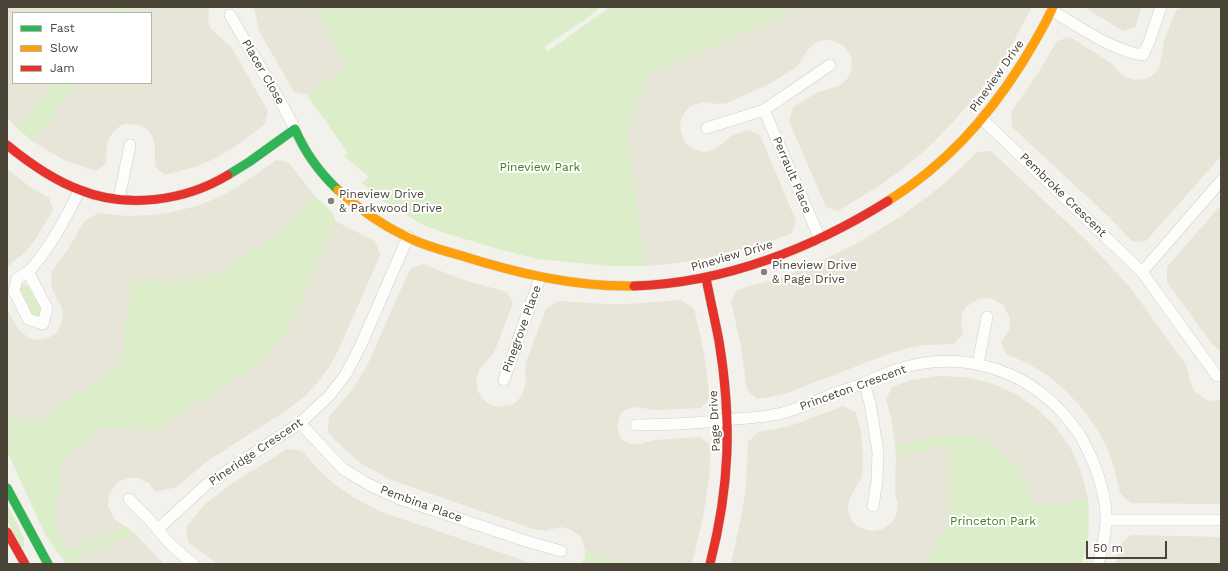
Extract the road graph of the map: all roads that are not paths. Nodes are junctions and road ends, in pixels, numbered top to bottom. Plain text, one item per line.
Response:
1 (1161, 7) edge
2 (1052, 9) edge
3 (230, 15) dead end
4 (830, 65) dead end
5 (764, 110) junction
6 (982, 120) junction
7 (707, 128) dead end
8 (294, 129) junction
9 (7, 145) edge
10 (130, 145) dead end
11 (1221, 181) edge
12 (80, 191) junction
13 (119, 199) junction
14 (408, 237) junction
15 (820, 239) junction
16 (28, 272) dead end
17 (1142, 272) junction
18 (540, 278) junction
19 (706, 278) junction
20 (987, 317) dead end
21 (978, 364) junction
22 (1217, 376) dead end
23 (504, 380) dead end
24 (864, 383) junction
25 (728, 420) junction
26 (300, 423) junction
27 (636, 425) dead end
28 (7, 488) edge
29 (129, 499) dead end
30 (873, 506) dead end
31 (1106, 520) junction
32 (1221, 520) edge
33 (158, 529) junction
34 (7, 532) edge
35 (561, 551) dead end
36 (29, 560) edge
37 (48, 564) edge
38 (193, 564) edge
39 (710, 564) edge
40 (1098, 564) edge

1 - 2 street
2 - 6 street, Pineview Drive
3 - 8 street, Placer Close
4 - 5 street
5 - 7 street
5 - 15 street, Perrault Place
6 - 15 street, Pineview Drive
6 - 17 street, Pembroke Crescent
8 - 13 street
8 - 14 street, Pineview Drive
9 - 12 street
10 - 13 street
11 - 17 street
12 - 13 street
12 - 16 street
14 - 18 street, Pineview Drive
14 - 26 street, Pineridge Crescent
15 - 19 street, Pineview Drive
17 - 22 street, Pembroke Crescent
18 - 19 street, Pineview Drive
18 - 23 street, Pinegrove Place
19 - 25 street, Page Drive
20 - 21 street
21 - 24 street, Princeton Crescent
21 - 31 street, Princeton Crescent
24 - 25 street, Princeton Crescent
24 - 30 street
25 - 27 street, Princeton Crescent
25 - 39 street, Page Drive
26 - 33 street, Pineridge Crescent
26 - 35 street, Pembina Place
28 - 36 street
29 - 33 street
31 - 32 street
31 - 40 street, Princeton Crescent
33 - 38 street
34 - 36 street
36 - 37 street

